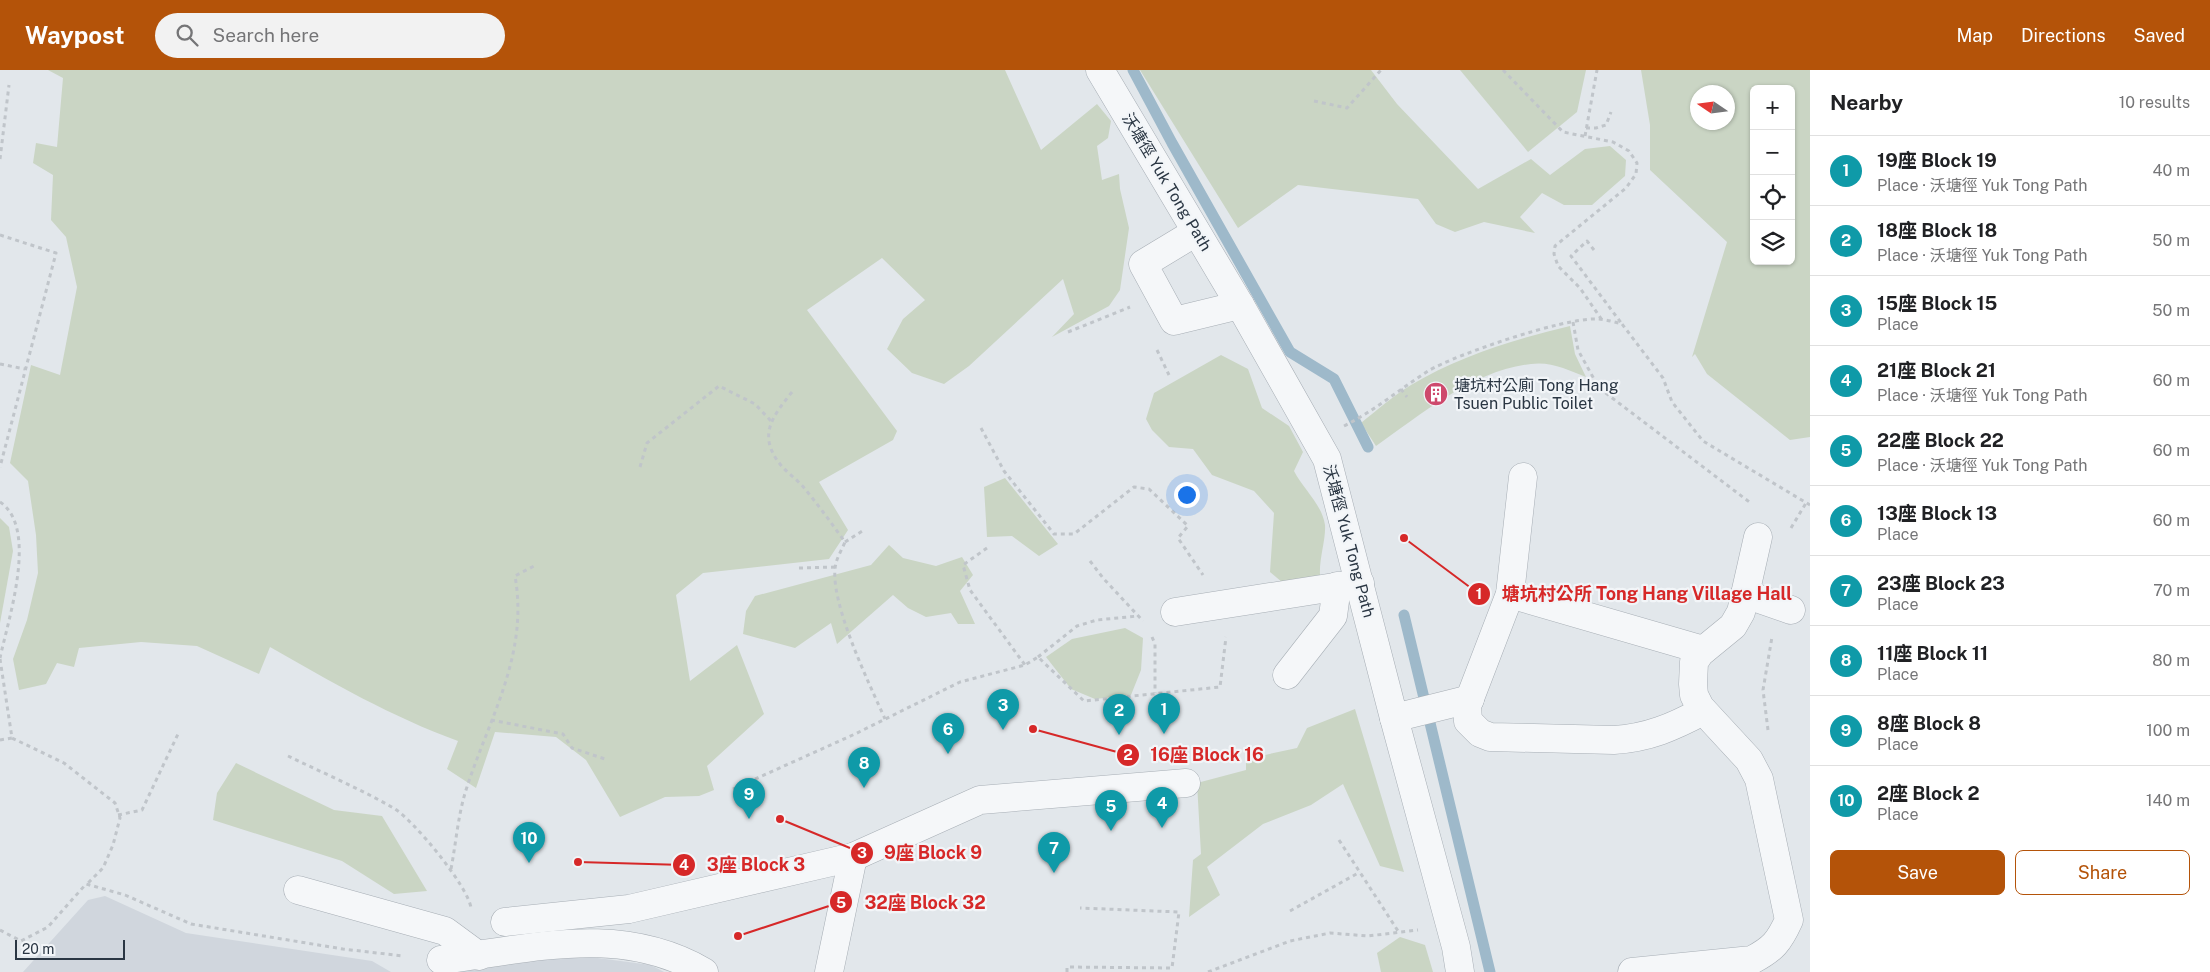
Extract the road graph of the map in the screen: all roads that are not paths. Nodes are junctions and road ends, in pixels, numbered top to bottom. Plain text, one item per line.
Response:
1 (1100, 70) edge
2 (1196, 232) junction
3 (1240, 305) junction
4 (1523, 477) dead end
5 (1758, 537) road end
6 (1348, 585) junction
7 (1510, 594) junction
8 (1745, 594) junction
9 (1785, 608) road end
10 (1175, 612) dead end
11 (1703, 650) junction
12 (1287, 675) dead end
13 (1470, 699) junction
14 (1703, 711) junction
15 (1394, 718) junction
16 (1186, 783) dead end
17 (853, 857) junction
18 (298, 890) dead end
19 (505, 922) dead end
20 (479, 956) junction
21 (441, 960) road end
22 (704, 972) edge
23 (829, 972) edge
24 (1460, 972) edge
25 (1632, 972) edge

1 - 2 street, 沃塘徑 Yuk Tong Path
2 - 3 street, 沃塘徑 Yuk Tong Path
2 - 3 street
3 - 6 street, 沃塘徑 Yuk Tong Path
4 - 7 street
5 - 8 street
6 - 10 street
6 - 12 street
6 - 15 street, 沃塘徑 Yuk Tong Path
7 - 11 street
7 - 13 street
8 - 9 street
8 - 11 street
11 - 14 street
13 - 14 street
13 - 15 street
14 - 25 street
15 - 24 street, 沃塘徑 Yuk Tong Path
16 - 17 street
17 - 19 street
17 - 23 street
18 - 20 street
20 - 21 street
20 - 22 street

